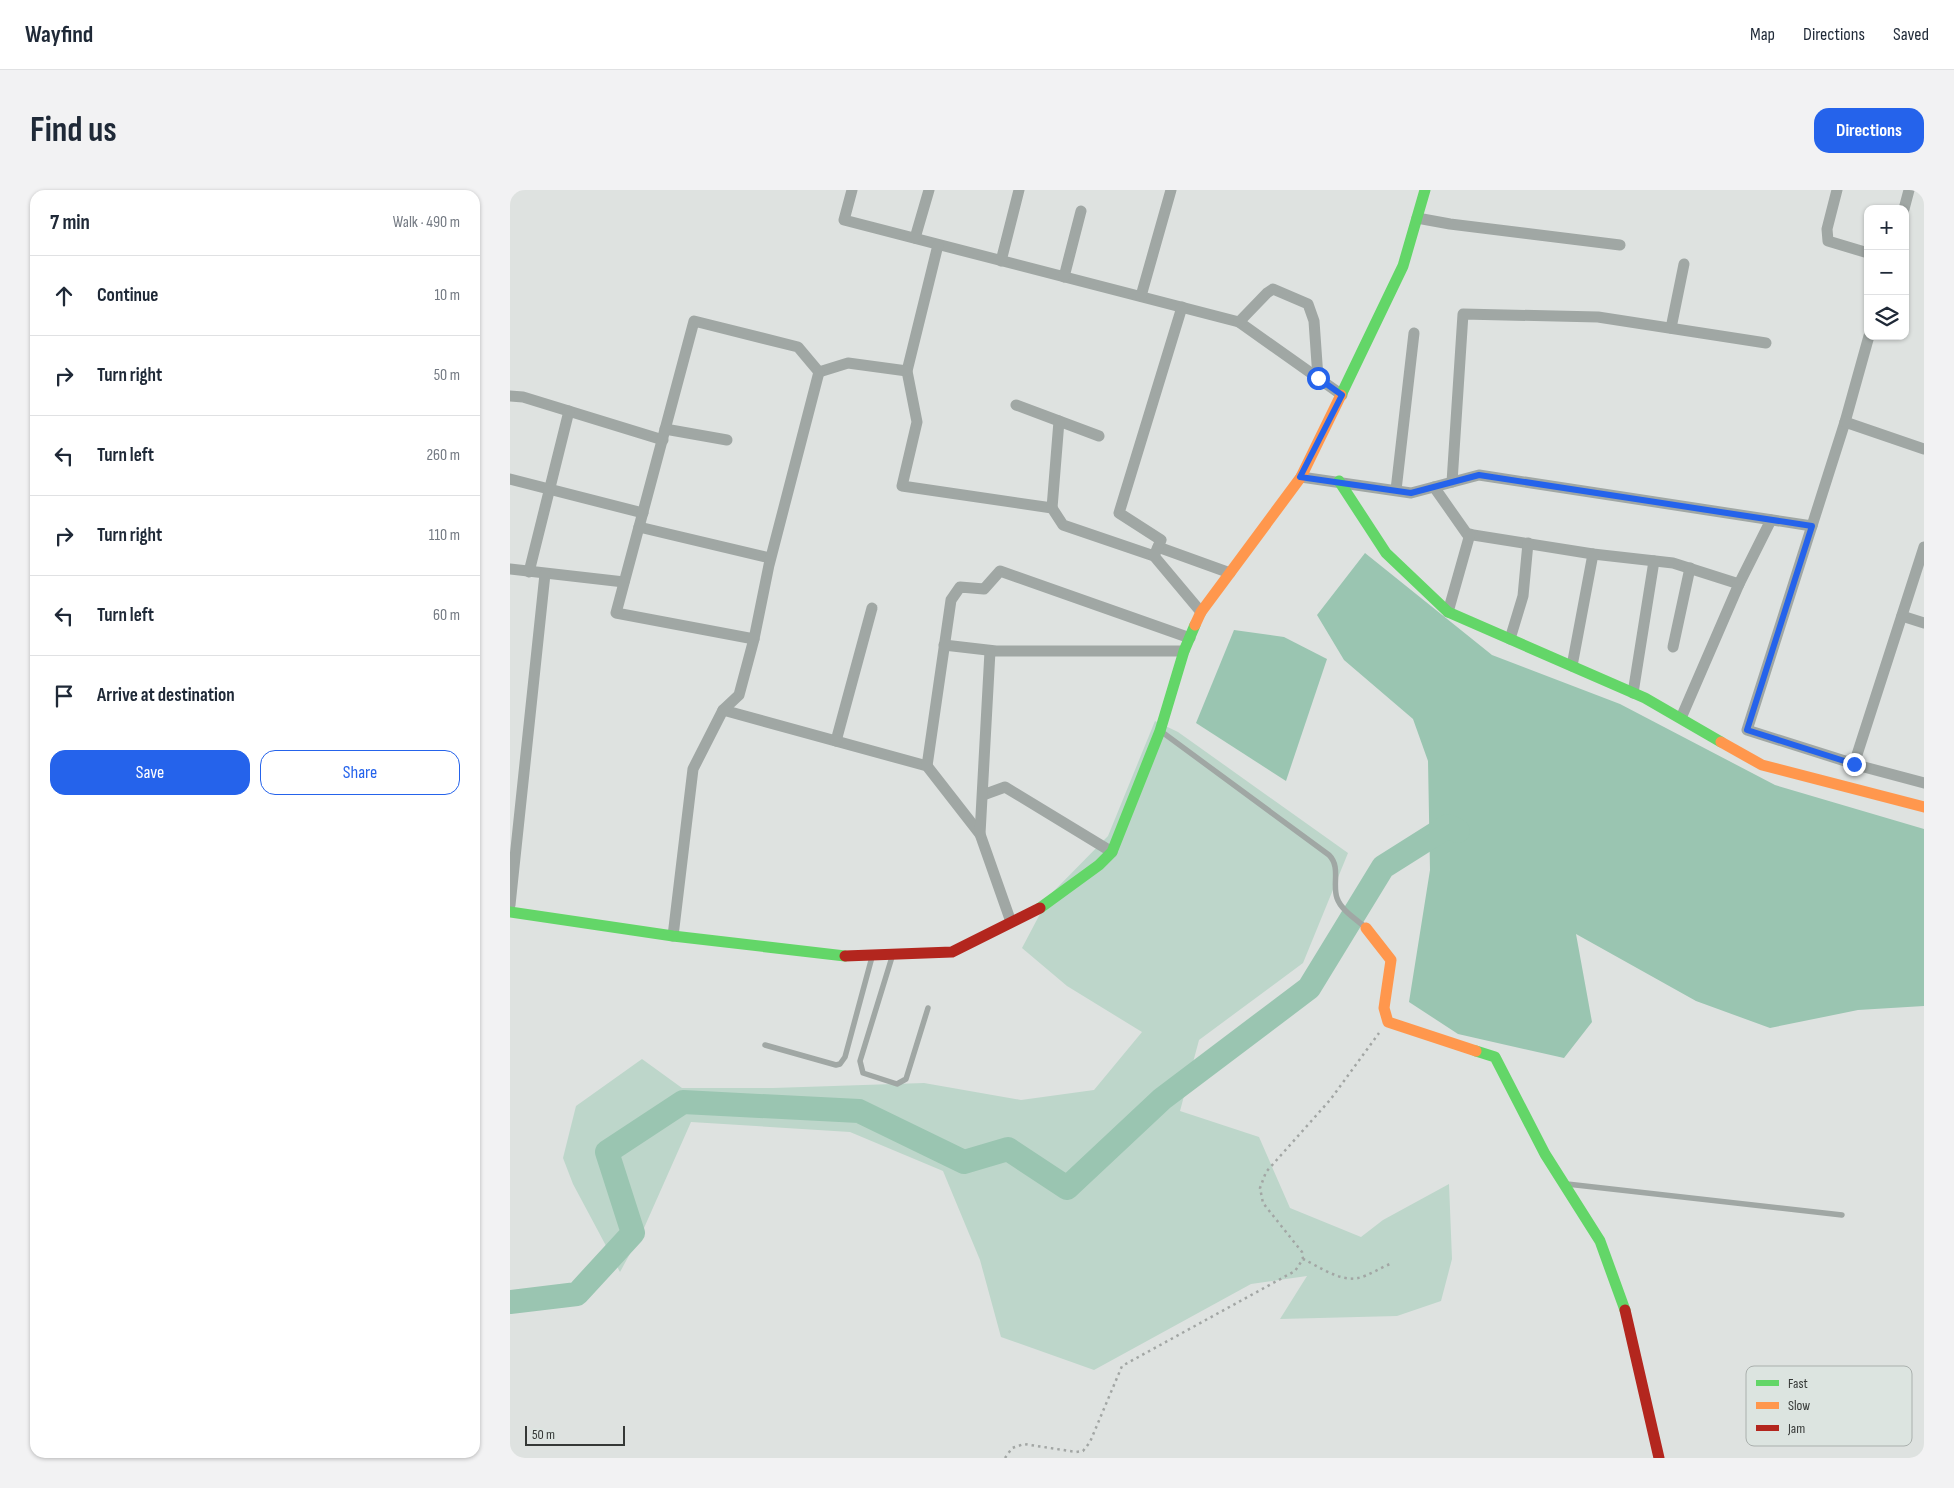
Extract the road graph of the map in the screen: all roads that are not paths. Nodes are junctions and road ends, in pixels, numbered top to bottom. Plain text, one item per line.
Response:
1 (852, 190) edge
2 (929, 190) edge
3 (1019, 190) edge
4 (1171, 190) edge
5 (1424, 190) edge
6 (1837, 190) edge
7 (1909, 190) edge
8 (1905, 205) edge
9 (1081, 211) dead end
10 (1417, 218) junction
11 (915, 238) junction
12 (938, 245) junction
13 (1620, 245) dead end
14 (1864, 252) edge
15 (1001, 261) junction
16 (1684, 264) dead end
17 (1064, 277) junction
18 (1141, 296) junction
19 (1182, 307) junction
20 (1239, 322) junction
21 (1671, 328) junction
22 (1414, 333) dead end
23 (1868, 340) edge
24 (1766, 343) dead end
25 (906, 371) junction
26 (819, 372) junction
27 (1318, 378) junction
28 (1342, 395) junction
29 (510, 396) edge
30 (1016, 405) dead end
31 (569, 411) junction
32 (1059, 421) junction
33 (1845, 422) junction
34 (664, 434) junction
35 (1099, 436) dead end
36 (727, 440) dead end
37 (1924, 449) edge
38 (1300, 477) junction
39 (510, 479) edge
40 (1339, 481) junction
41 (1452, 482) junction
42 (1434, 487) junction
43 (549, 489) junction
44 (1396, 490) junction
45 (1052, 508) junction
46 (643, 513) junction
47 (1771, 520) junction
48 (1812, 526) junction
49 (639, 528) junction
50 (1470, 534) junction
51 (1528, 543) junction
52 (1924, 547) edge
53 (1156, 552) junction
54 (1593, 554) junction
55 (770, 558) junction
56 (1654, 561) junction
57 (1690, 568) junction
58 (510, 569) edge
59 (529, 572) junction
60 (545, 574) junction
61 (1230, 574) junction
62 (624, 582) junction
63 (1739, 584) junction
64 (872, 608) dead end
65 (1202, 612) junction
66 (1448, 612) junction
67 (1902, 616) junction
68 (1924, 623) edge
69 (754, 638) junction
70 (1190, 638) junction
71 (1510, 639) junction
72 (944, 645) junction
73 (1673, 647) dead end
74 (990, 651) junction
75 (1184, 651) junction
76 (1572, 666) junction
77 (1633, 693) junction
78 (722, 710) junction
79 (1680, 718) junction
80 (1160, 731) junction
81 (836, 741) junction
82 (1854, 764) junction
83 (927, 766) junction
84 (1924, 783) edge
85 (983, 795) junction
86 (1924, 807) edge
87 (980, 834) junction
88 (1112, 852) junction
89 (510, 906) edge
90 (510, 912) edge
91 (1011, 922) junction
92 (1366, 928) joint
93 (673, 936) junction
94 (892, 955) junction
95 (872, 956) junction
96 (928, 1008) dead end
97 (765, 1045) dead end
98 (1565, 1184) junction
99 (1842, 1215) dead end
100 (1659, 1458) edge

1 - 11 street
2 - 11 street
3 - 15 street
4 - 18 street
5 - 10 street
6 - 14 street
7 - 8 street
9 - 17 street
10 - 13 street
10 - 28 street
11 - 12 street
12 - 15 street
12 - 25 street
15 - 17 street
16 - 21 street
17 - 18 street
18 - 19 street
19 - 20 street
19 - 53 street
20 - 27 street
20 - 27 street
21 - 24 street
21 - 41 street
22 - 44 street
23 - 33 street
25 - 26 street
25 - 45 street
26 - 34 street
26 - 55 street
27 - 28 street
28 - 38 street
29 - 31 street
30 - 32 street
31 - 34 street
31 - 43 street
32 - 35 street
32 - 45 street
33 - 37 street
33 - 48 street
34 - 36 street
34 - 46 street
38 - 40 street
38 - 61 street
39 - 43 street
40 - 44 street
40 - 66 street
41 - 42 street
41 - 47 street
42 - 44 street
42 - 50 street
43 - 46 street
43 - 59 street
45 - 53 street
46 - 49 street
47 - 48 street
47 - 63 street
48 - 82 street
49 - 55 street
49 - 62 street
50 - 51 street
50 - 66 street
51 - 54 street
51 - 71 street
52 - 67 street
53 - 61 street
53 - 65 street
54 - 56 street
54 - 76 street
55 - 69 street
56 - 57 street
56 - 77 street
57 - 63 street
57 - 73 street
58 - 59 street
59 - 60 street
60 - 62 street
60 - 89 street
61 - 65 street
62 - 69 street
63 - 79 street
64 - 81 street
65 - 70 street
66 - 71 street
67 - 68 street
67 - 82 street
69 - 78 street
70 - 72 street
70 - 75 street
71 - 76 street
72 - 74 street
72 - 83 street
74 - 75 street
74 - 85 street
75 - 80 street
76 - 77 street
77 - 79 street
78 - 81 street
78 - 93 street
79 - 86 street
80 - 88 street
80 - 92 lane
81 - 83 street
82 - 84 street
83 - 87 street
85 - 87 street
85 - 88 street
87 - 91 street
88 - 91 street
90 - 93 street
91 - 94 street
92 - 98 street
93 - 95 street
94 - 95 street
94 - 96 lane
95 - 97 lane
98 - 99 lane
98 - 100 street

